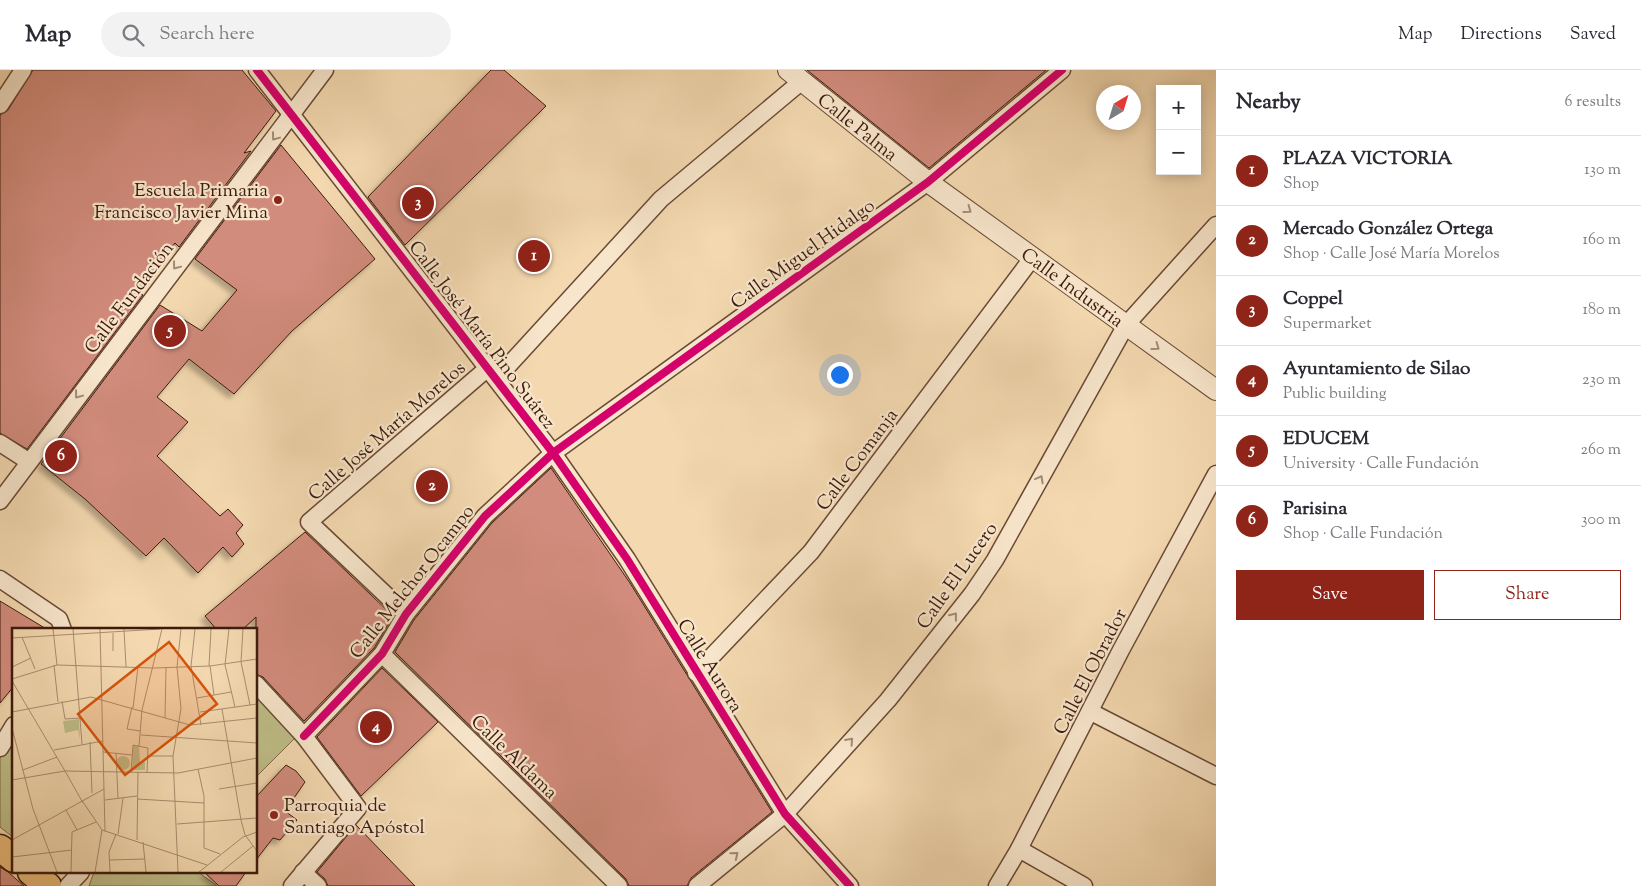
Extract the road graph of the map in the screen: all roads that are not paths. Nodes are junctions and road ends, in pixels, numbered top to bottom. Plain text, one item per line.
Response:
1 (23, 70) edge
2 (258, 70) edge
3 (325, 70) edge
4 (1062, 70) edge
5 (795, 76) edge
6 (0, 105) edge
7 (292, 114) junction
8 (928, 182) junction
9 (1216, 225) edge
10 (1033, 257) junction
11 (1126, 325) junction
12 (493, 373) junction
13 (1216, 390) edge
14 (0, 442) edge
15 (553, 453) junction
16 (28, 461) junction
17 (1216, 474) edge
18 (0, 500) edge
19 (0, 579) edge
20 (406, 614) junction
21 (62, 628) edge
22 (382, 654) junction
23 (696, 672) junction
24 (258, 686) edge
25 (1091, 712) junction
26 (12, 728) edge
27 (304, 736) junction
28 (0, 748) edge
29 (1216, 776) edge
30 (785, 814) junction
31 (0, 848) edge
32 (1019, 849) junction
33 (12, 857) edge
34 (303, 872) junction
35 (33, 874) edge
36 (79, 874) edge
37 (48, 886) edge
38 (68, 886) edge
39 (292, 886) edge
40 (318, 886) edge
41 (619, 886) edge
42 (697, 886) edge
43 (850, 886) edge
44 (997, 886) edge
45 (1084, 886) edge

1 - 6 street
2 - 7 street, Calle José María Pino Suárez
3 - 7 street, Calle Fundación
4 - 8 street, Calle Miguel Hidalgo
5 - 8 street, Calle Palma
5 - 12 street, Calle José María Morelos
7 - 12 street, Calle José María Pino Suárez
7 -> 16 street, Calle Fundación
8 -> 10 street, Calle Industria
8 - 15 street, Calle Miguel Hidalgo
9 - 11 street, Calle El Lucero
10 - 11 street, Calle Industria
10 - 23 street, Calle Comanja
11 -> 13 street, Calle Industria
30 -> 11 street, Calle El Lucero
12 - 15 street, Calle José María Pino Suárez
12 - 20 street, Calle José María Morelos
14 - 16 street
15 - 20 street, Calle Melchor Ocampo
15 - 23 street, Calle Aurora
16 - 18 street, Calle Fundación
17 - 25 street, Calle El Obrador
19 - 21 street
20 - 22 street, Calle Melchor Ocampo
22 - 27 street, Calle Melchor Ocampo
22 - 41 street, Calle Aldama
23 - 30 street, Calle Aurora
24 - 27 street
25 - 29 street
25 - 32 street, Calle El Obrador
26 - 28 street
27 - 34 street
42 -> 30 street, Calle El Lucero
30 - 43 street, Calle Aurora
31 - 33 main road
32 - 44 street, Calle El Obrador
32 - 45 street
34 - 39 street
34 - 40 street
35 - 37 main road
36 - 38 street

